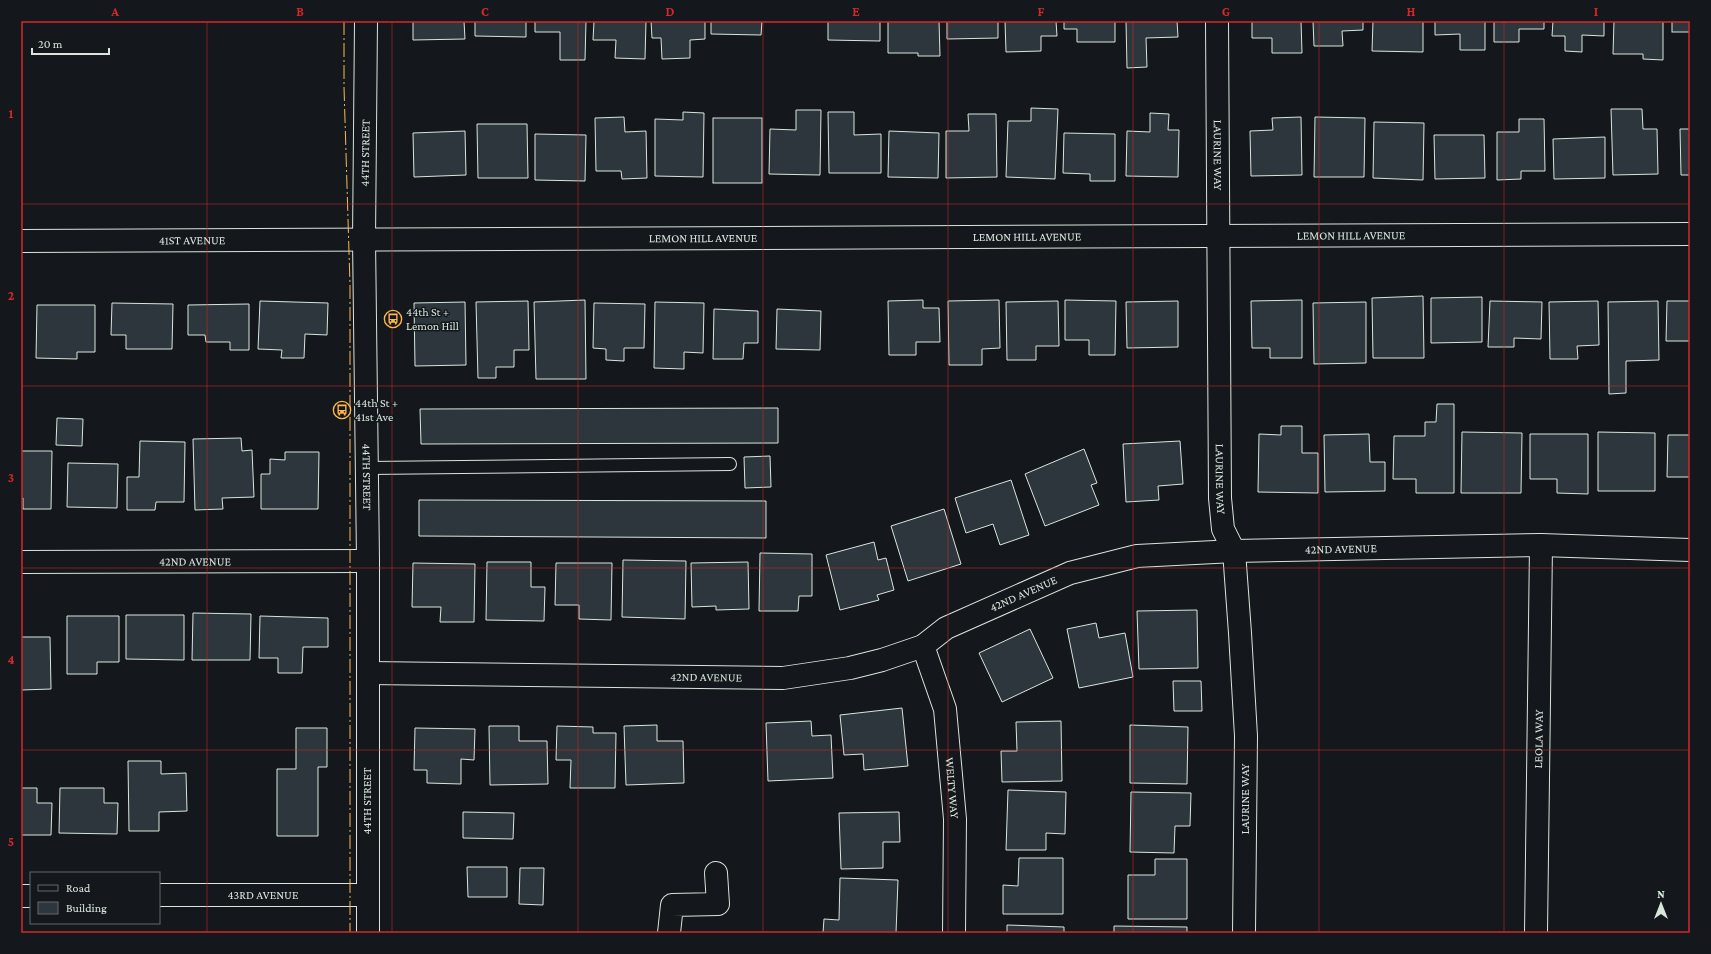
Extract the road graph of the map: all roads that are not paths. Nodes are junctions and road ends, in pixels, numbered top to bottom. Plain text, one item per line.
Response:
1 (366, 21) edge
2 (1217, 21) edge
3 (1690, 234) edge
4 (1218, 236) junction
5 (364, 240) junction
6 (21, 241) edge
7 (730, 464) dead end
8 (368, 468) junction
9 (1541, 545) junction
10 (1690, 550) edge
11 (1234, 551) junction
12 (368, 561) junction
13 (21, 562) edge
14 (923, 646) junction
15 (368, 673) junction
16 (716, 873) dead end
17 (367, 895) junction
18 (160, 896) edge
19 (368, 933) edge
20 (669, 933) edge
21 (954, 933) edge
22 (1244, 933) edge
23 (1536, 933) edge

1 - 5 street, 44TH STREET
2 - 4 street, LAURINE WAY
3 - 4 street, LEMON HILL AVENUE
4 - 5 street, LEMON HILL AVENUE
4 - 11 street, LAURINE WAY
5 - 6 street, 41ST AVENUE
5 - 8 street, 44TH STREET
7 - 8 lane
8 - 12 street, 44TH STREET
9 - 10 street, 42ND AVENUE
9 - 11 street, 42ND AVENUE
9 - 23 street, LEOLA WAY
11 - 14 street, 42ND AVENUE
11 - 22 street, LAURINE WAY
12 - 13 street, 42ND AVENUE
12 - 15 street, 44TH STREET
14 - 15 street, 42ND AVENUE
14 - 21 street, WELTY WAY
15 - 17 street, 44TH STREET
16 - 20 street
17 - 18 street, 43RD AVENUE
17 - 19 street, 44TH STREET

